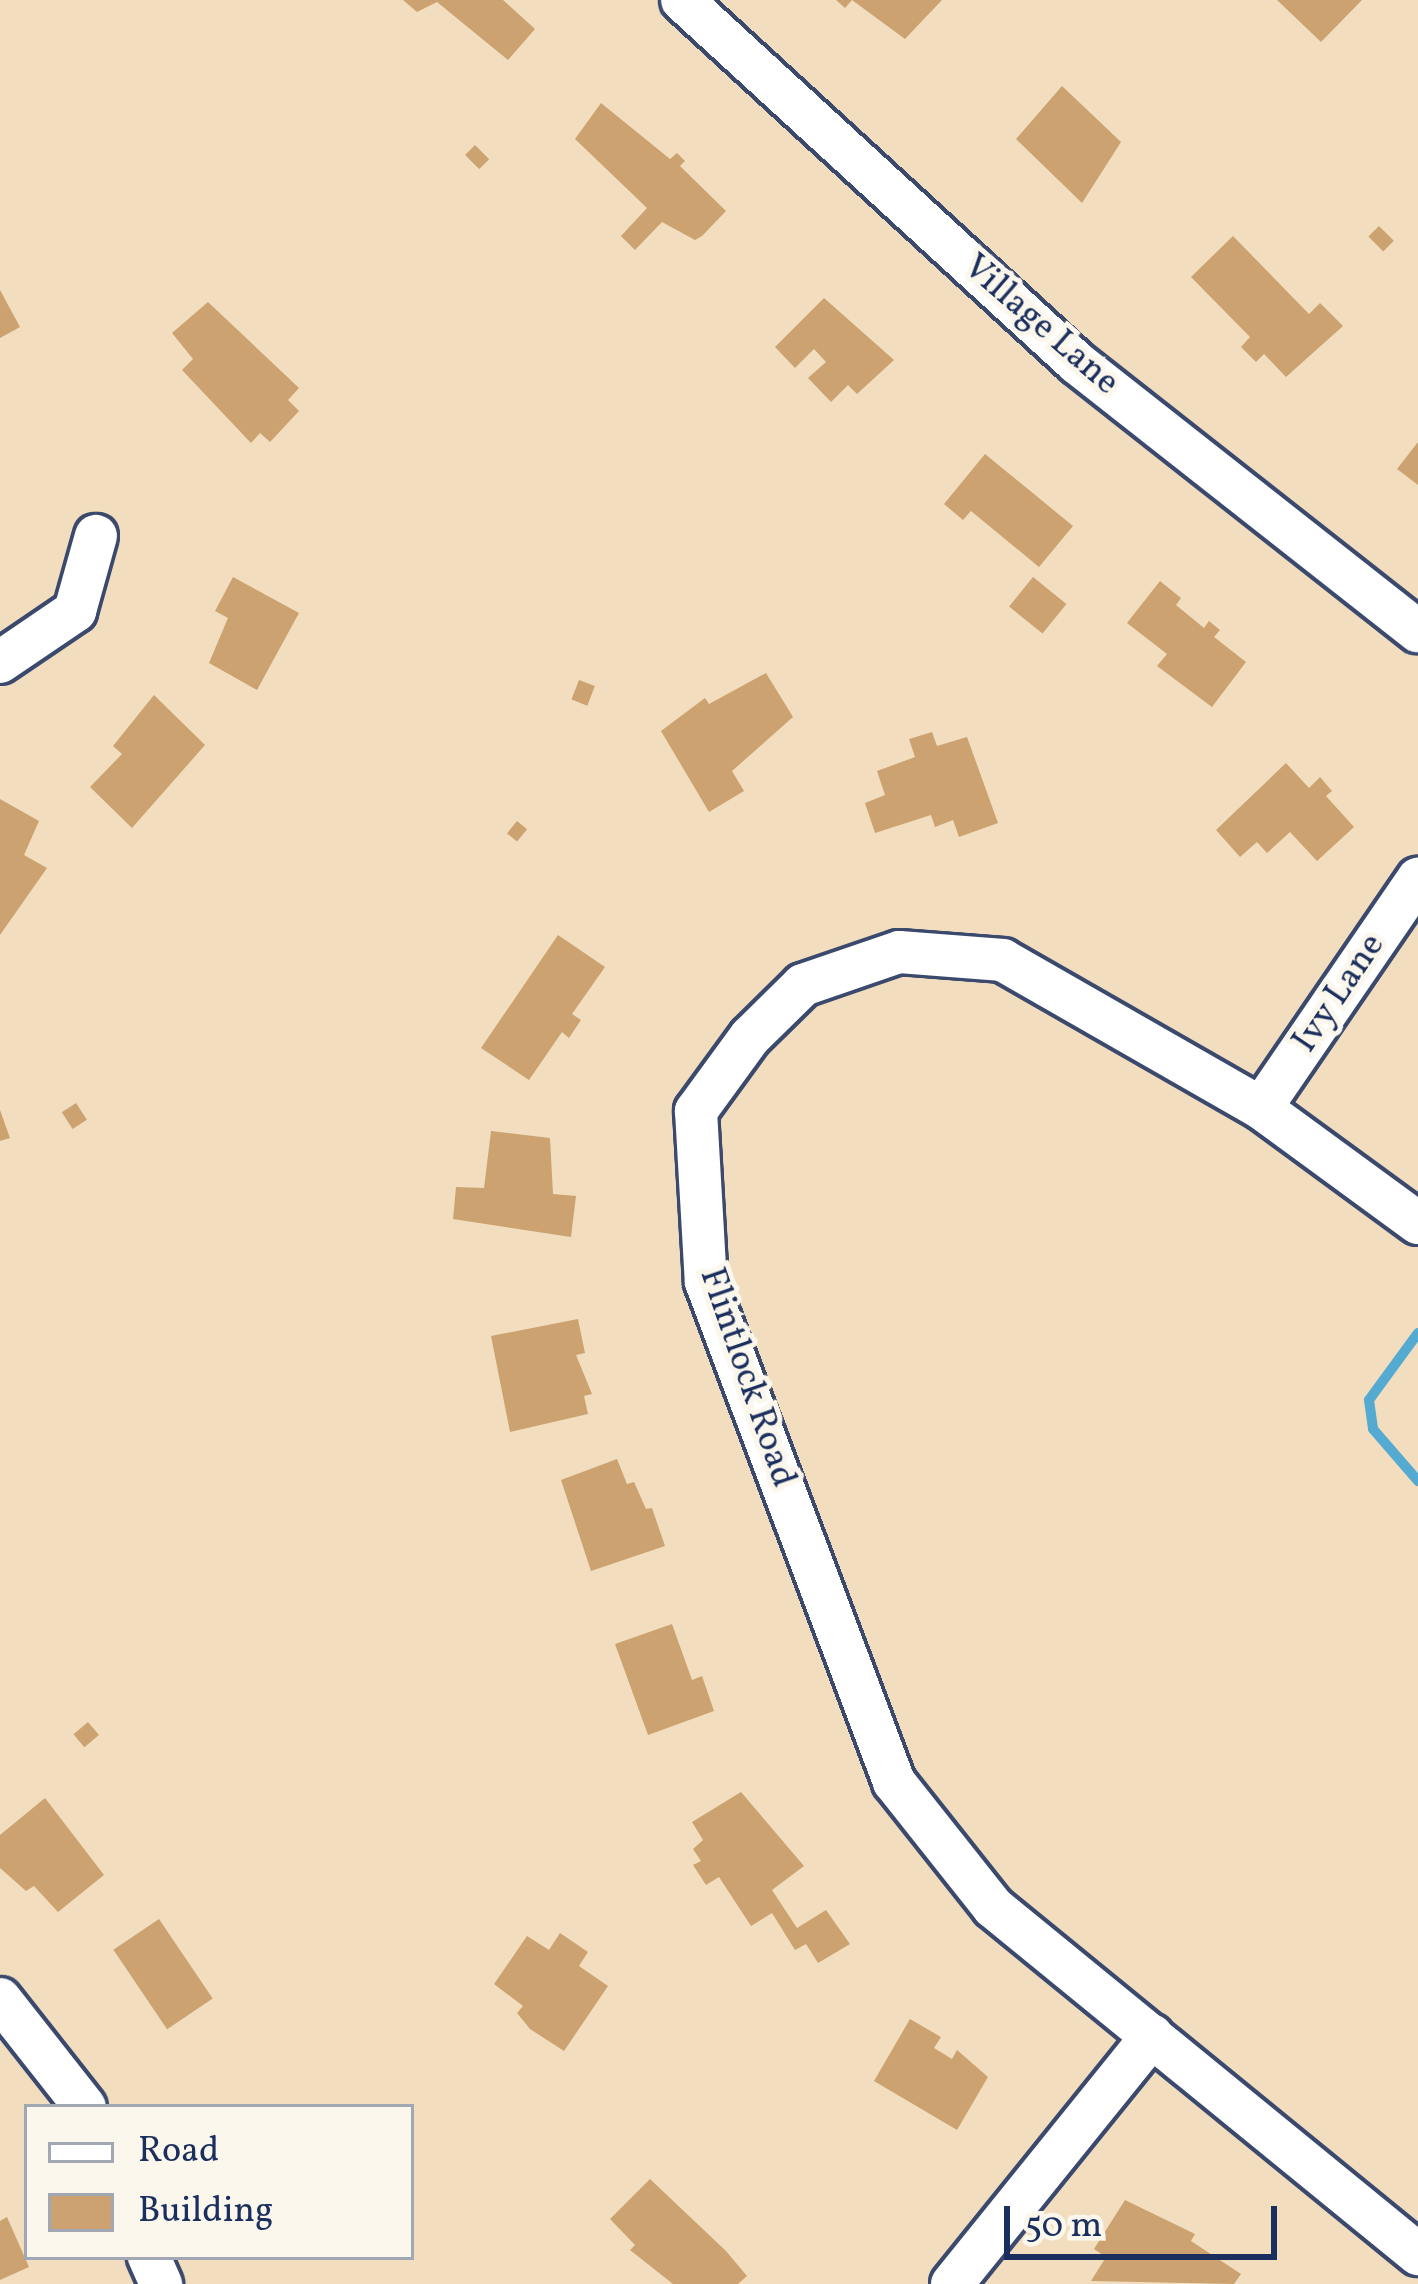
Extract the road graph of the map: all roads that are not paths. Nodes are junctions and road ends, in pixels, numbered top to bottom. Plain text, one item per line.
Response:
1 (682, 0) edge
2 (96, 536) dead end
3 (1418, 631) edge
4 (0, 662) edge
5 (1418, 879) edge
6 (1261, 1108) junction
7 (1418, 1223) edge
8 (0, 1999) edge
9 (1152, 2036) junction
10 (83, 2104) edge
11 (1418, 2254) edge
12 (952, 2284) edge

1 - 3 street, Village Lane
2 - 4 street
5 - 6 street, Ivy Lane
6 - 7 street, Flintlock Road
6 - 9 street, Flintlock Road
8 - 10 street
9 - 11 street, Flintlock Road
9 - 12 street

